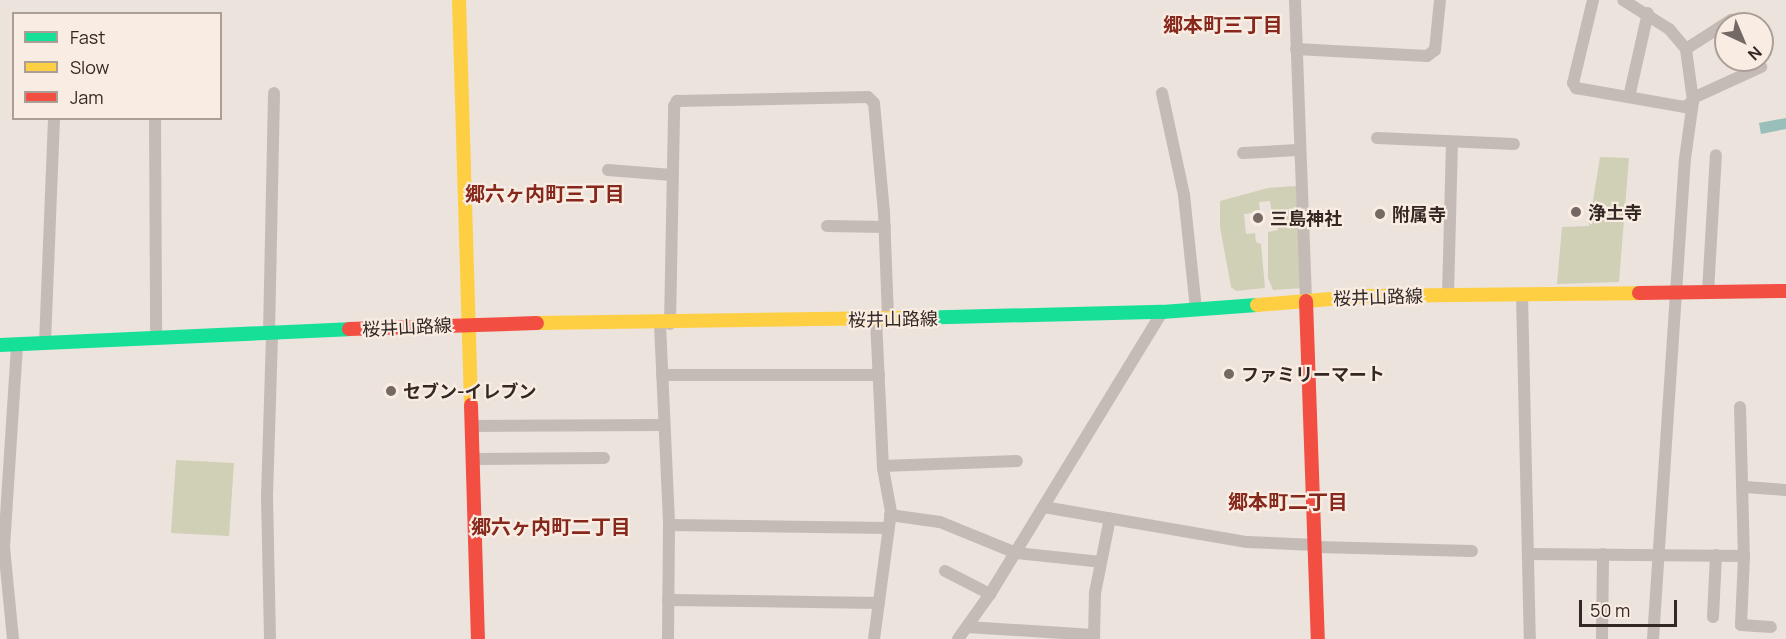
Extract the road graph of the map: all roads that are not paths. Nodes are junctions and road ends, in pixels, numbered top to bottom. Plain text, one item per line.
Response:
1 (459, 0) edge
2 (1295, 0) edge
3 (1440, 0) edge
4 (1593, 0) edge
5 (1623, 0) edge
6 (1648, 13) junction
7 (1714, 31) edge
8 (1296, 49) junction
9 (1686, 49) junction
10 (1750, 72) edge
11 (274, 93) dead end
12 (1162, 93) dead end
13 (1629, 97) junction
14 (1693, 99) junction
15 (54, 120) edge
16 (155, 120) edge
17 (1377, 138) dead end
18 (1452, 142) junction
19 (1514, 144) dead end
20 (1298, 150) junction
21 (1242, 153) dead end
22 (1716, 155) dead end
23 (608, 170) dead end
24 (672, 175) junction
25 (827, 226) dead end
26 (885, 227) junction
27 (1786, 291) edge
28 (1708, 292) junction
29 (1676, 293) junction
30 (1522, 295) junction
31 (1448, 296) junction
32 (1306, 301) junction
33 (1196, 309) junction
34 (1162, 312) junction
35 (882, 319) junction
36 (469, 324) junction
37 (665, 324) junction
38 (270, 333) junction
39 (156, 338) junction
40 (45, 343) junction
41 (0, 345) edge
42 (17, 345) junction
43 (662, 375) junction
44 (879, 375) junction
45 (1740, 407) dead end
46 (664, 424) junction
47 (472, 426) junction
48 (604, 458) dead end
49 (473, 459) junction
50 (1017, 461) dead end
51 (883, 466) junction
52 (1745, 487) junction
53 (1786, 490) edge
54 (1044, 507) junction
55 (890, 515) junction
56 (1110, 518) junction
57 (669, 525) junction
58 (888, 528) junction
59 (1315, 546) junction
60 (1472, 551) dead end
61 (1016, 553) junction
62 (1528, 554) junction
63 (1604, 554) junction
64 (1659, 554) junction
65 (1716, 555) junction
66 (1744, 556) junction
67 (1101, 562) junction
68 (945, 571) dead end
69 (990, 594) junction
70 (668, 600) junction
71 (879, 603) junction
72 (1713, 617) dead end
73 (967, 627) junction
74 (1771, 627) dead end
75 (1094, 637) edge
76 (13, 639) edge
77 (270, 639) edge
78 (478, 639) edge
79 (668, 639) edge
80 (874, 639) edge
81 (958, 639) edge
82 (1318, 639) edge
83 (1530, 639) edge
84 (1602, 639) edge
85 (1653, 639) edge

1 - 36 main road
2 - 8 street
3 - 8 street
4 - 13 street
5 - 6 street
6 - 9 street
6 - 13 street
7 - 9 street
8 - 20 street
9 - 14 street
10 - 14 street
11 - 38 street
12 - 33 street
13 - 14 street
14 - 29 street
15 - 40 street
16 - 39 street
17 - 18 street
18 - 19 street
18 - 31 street
20 - 21 street
20 - 32 street
22 - 28 street
23 - 24 street
24 - 26 street
24 - 37 street
25 - 26 street
26 - 35 street
27 - 28 main road, 桜井山路線
28 - 29 main road, 桜井山路線
29 - 30 main road, 桜井山路線
29 - 64 street
30 - 31 main road, 桜井山路線
30 - 62 street
31 - 32 main road, 桜井山路線
32 - 33 main road, 桜井山路線
32 - 59 main road
33 - 34 main road, 桜井山路線
34 - 35 main road, 桜井山路線
34 - 54 street
35 - 37 main road, 桜井山路線
35 - 44 street
36 - 37 main road, 桜井山路線
36 - 38 main road, 桜井山路線
36 - 47 main road
37 - 43 street
38 - 39 main road, 桜井山路線
38 - 77 street
39 - 40 main road, 桜井山路線
40 - 42 main road, 桜井山路線
41 - 42 main road, 桜井山路線
42 - 76 street
43 - 44 street
43 - 46 street
44 - 51 street
45 - 52 street
46 - 47 street
46 - 57 street
47 - 49 main road
48 - 49 street
49 - 78 main road
50 - 51 street
51 - 55 street
52 - 53 street
52 - 66 street
54 - 56 street
54 - 61 street
55 - 58 street
55 - 61 street
56 - 59 street
56 - 67 street
57 - 58 street
57 - 70 street
58 - 71 street
59 - 60 street
59 - 82 main road
61 - 67 street
61 - 69 street
62 - 63 street
62 - 83 street
63 - 64 street
63 - 84 street
64 - 65 street
64 - 85 street
65 - 66 street
65 - 72 street
66 - 74 street
67 - 75 street
68 - 69 street
69 - 73 street
70 - 71 street
70 - 79 street
71 - 80 street
73 - 75 street
73 - 81 street

